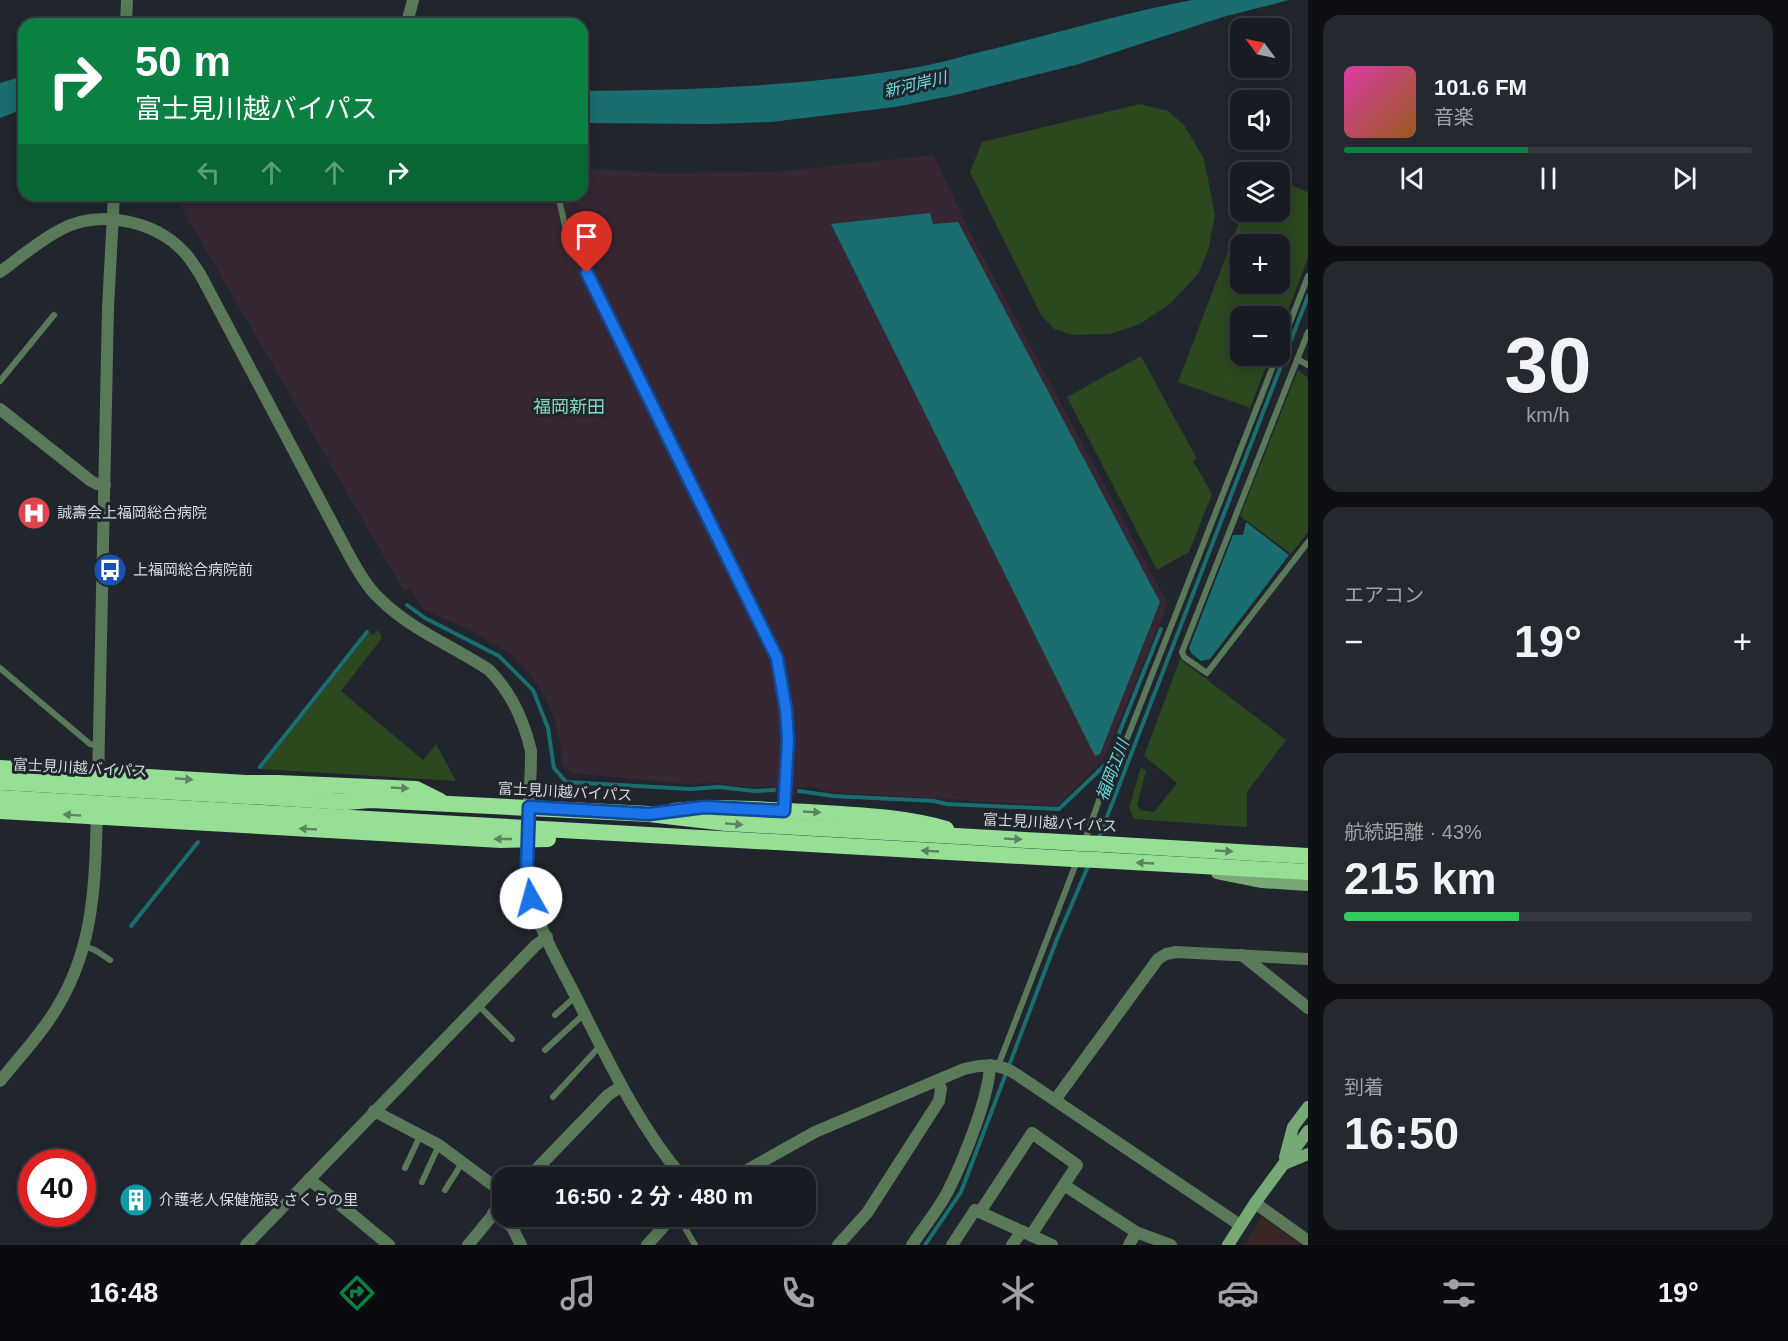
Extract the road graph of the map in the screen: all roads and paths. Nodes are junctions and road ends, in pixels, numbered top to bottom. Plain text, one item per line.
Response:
1 (127, 0) edge
2 (413, 0) edge
3 (126, 18) edge
4 (408, 18) edge
5 (114, 201) edge
6 (560, 204) dead end
7 (112, 219) junction
8 (0, 273) edge
9 (1308, 276) edge
10 (54, 315) dead end
11 (1290, 322) edge
12 (1308, 332) edge
13 (1297, 359) junction
14 (1308, 365) edge
15 (1273, 366) edge
16 (0, 381) edge
17 (0, 409) edge
18 (105, 484) junction
19 (1308, 542) edge
20 (0, 668) edge
21 (99, 746) junction
22 (0, 768) edge
23 (98, 774) junction
24 (0, 782) edge
25 (0, 798) edge
26 (446, 804) junction
27 (282, 806) junction
28 (529, 807) junction
29 (0, 811) edge
30 (784, 811) junction
31 (649, 814) junction
32 (97, 817) junction
33 (528, 833) junction
34 (975, 837) junction
35 (1076, 851) junction
36 (1100, 852) junction
37 (1308, 856) edge
38 (1183, 865) junction
39 (1308, 872) edge
40 (1308, 885) edge
41 (547, 938) junction
42 (84, 946) junction
43 (1242, 956) junction
44 (1308, 958) edge
45 (110, 960) dead end
46 (576, 996) junction
47 (478, 1005) junction
48 (1308, 1008) edge
49 (584, 1013) junction
50 (555, 1015) dead end
51 (512, 1039) dead end
52 (600, 1046) junction
53 (545, 1050) dead end
54 (1001, 1067) junction
55 (938, 1080) junction
56 (0, 1081) edge
57 (622, 1086) junction
58 (553, 1097) dead end
59 (1055, 1100) junction
60 (1308, 1107) edge
61 (374, 1111) junction
62 (1308, 1131) edge
63 (421, 1134) junction
64 (439, 1145) junction
65 (1308, 1154) edge
66 (463, 1162) junction
67 (1283, 1164) junction
68 (539, 1167) edge
69 (675, 1167) edge
70 (753, 1167) edge
71 (405, 1168) dead end
72 (309, 1179) junction
73 (422, 1182) dead end
74 (492, 1184) edge
75 (1064, 1185) junction
76 (445, 1190) dead end
77 (1255, 1203) junction
78 (980, 1212) junction
79 (492, 1214) edge
80 (1240, 1225) junction
81 (512, 1227) edge
82 (663, 1227) edge
83 (683, 1227) edge
84 (1136, 1232) junction
85 (1026, 1233) junction
86 (1308, 1241) edge
87 (246, 1245) edge
88 (389, 1245) edge
89 (468, 1245) edge
90 (521, 1245) edge
91 (647, 1245) edge
92 (695, 1245) edge
93 (838, 1245) edge
94 (912, 1245) edge
95 (952, 1245) edge
96 (1012, 1245) edge
97 (1052, 1245) edge
98 (1129, 1245) edge
99 (1171, 1245) edge
100 (1228, 1245) edge

1 - 3 street
2 - 4 street
5 - 7 street
6 - 30 lane
7 - 8 street
7 - 18 street
7 - 28 street
9 - 11 lane
10 - 16 lane
12 - 13 lane
13 - 14 lane
13 - 19 lane
15 - 54 lane
17 - 18 street
18 - 21 street
20 - 21 lane
21 - 23 street
22 - 23 highway
23 -> 26 highway
23 - 32 street
24 - 27 highway, 富士見川越バイパス, bridge
25 - 27 highway, 富士見川越バイパス, bridge
26 - 27 highway, 富士見川越バイパス
26 - 28 highway, 富士見川越バイパス
27 - 33 highway, 富士見川越バイパス
28 - 31 highway, 富士見川越バイパス
28 - 33 street
32 -> 29 highway
30 - 31 highway
30 -> 34 highway
31 -> 34 highway, 富士見川越バイパス
33 -> 32 highway
32 - 42 street
35 -> 33 highway, 富士見川越バイパス
33 - 41 street
34 -> 35 highway, 富士見川越バイパス
35 - 36 highway, 富士見川越バイパス, bridge
36 -> 37 highway, 富士見川越バイパス
38 -> 36 highway, 富士見川越バイパス
38 - 39 highway, 富士見川越バイパス
38 - 40 main road
41 - 46 street
41 - 47 street
42 - 45 lane
42 - 56 street
43 - 44 street
43 - 48 street
43 - 59 street
46 - 49 street
46 - 50 lane
47 - 51 lane
47 - 61 street
49 - 52 street
49 - 53 lane
52 - 57 street
52 - 58 lane
54 - 55 street
54 - 59 street
54 - 94 street
55 - 70 street
55 - 93 street
57 - 68 street
57 - 69 street
59 - 80 street
60 - 67 main road
61 - 63 street
61 - 72 street
62 - 67 main road
63 - 64 street
63 - 71 lane
64 - 66 street
64 - 73 lane
65 - 67 main road
66 - 74 street
66 - 76 lane
67 - 77 main road
72 - 87 street
72 - 88 street
75 - 78 street
75 - 84 street
75 - 85 street
77 - 80 main road
77 - 86 street
78 - 85 street
78 - 95 street
79 - 89 street
80 - 100 main road
81 - 90 street
82 - 91 street
83 - 92 lane
84 - 98 street
84 - 99 street
85 - 96 street
85 - 97 street

